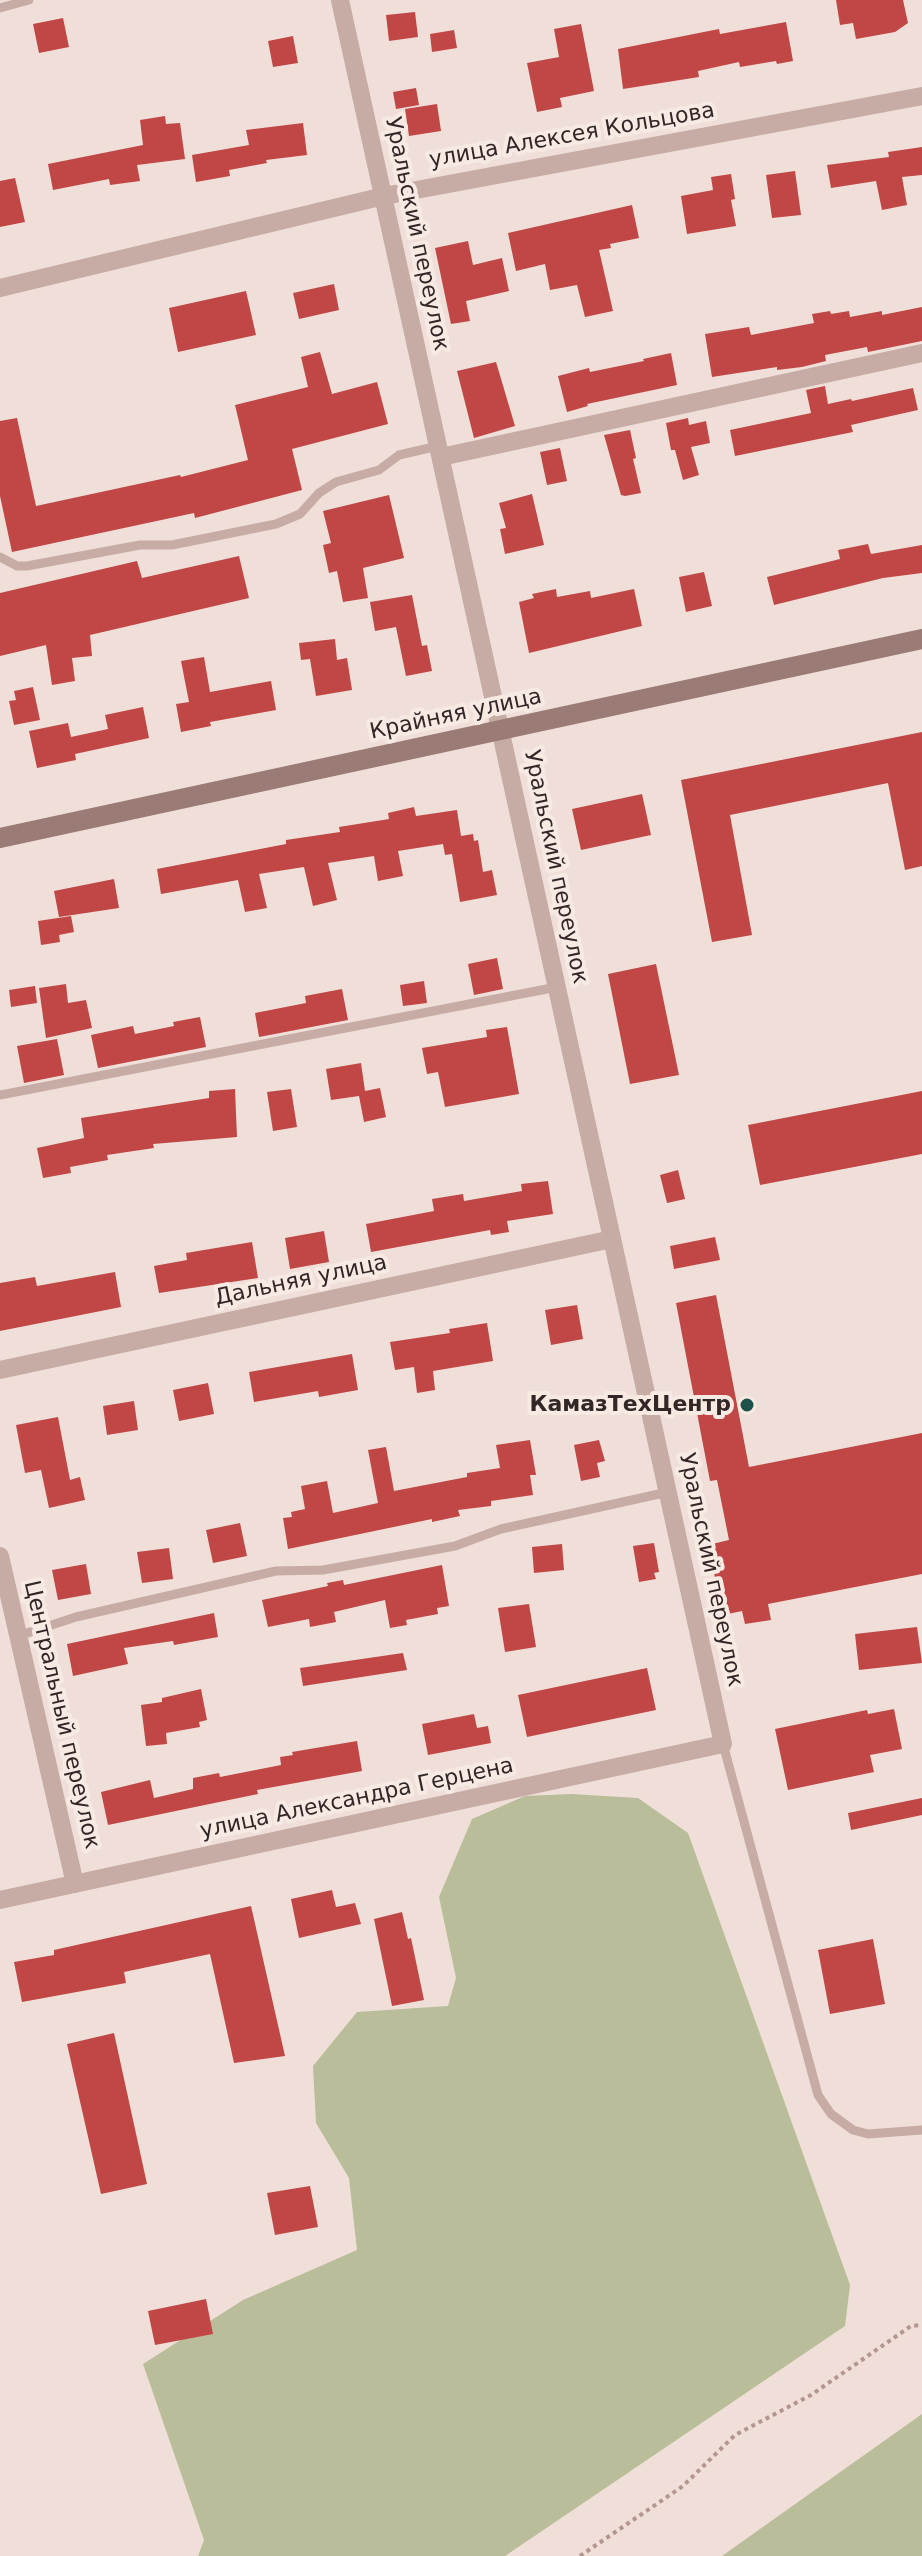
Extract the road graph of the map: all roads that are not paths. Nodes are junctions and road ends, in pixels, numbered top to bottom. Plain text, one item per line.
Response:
1 (29, 0) edge
2 (340, 0) edge
3 (0, 8) edge
4 (922, 96) edge
5 (384, 196) junction
6 (0, 288) edge
7 (922, 353) edge
8 (440, 451) junction
9 (0, 557) edge
10 (922, 639) edge
11 (501, 730) junction
12 (0, 838) edge
13 (557, 987) junction
14 (0, 1095) edge
15 (612, 1239) junction
16 (0, 1370) edge
17 (668, 1492) junction
18 (0, 1556) edge
19 (9, 1638) edge
20 (723, 1744) junction
21 (75, 1884) junction
22 (0, 1900) edge
23 (922, 2130) edge

1 - 3 lane
2 - 5 street, Уральский переулок
4 - 5 street, улица Алексея Кольцова
5 - 6 street, улица Алексея Кольцова
5 - 8 street, Уральский переулок
7 - 8 street
8 - 9 lane
8 - 11 street, Уральский переулок
10 - 11 main road, Крайняя улица
11 - 12 main road, Крайняя улица
11 - 13 street, Уральский переулок
13 - 14 lane
13 - 15 street, Уральский переулок
15 - 16 street, Дальняя улица
15 - 17 street, Уральский переулок
17 - 19 lane
17 - 20 street, Уральский переулок
18 - 19 street, Центральный переулок
19 - 21 street, Центральный переулок
20 - 21 street, улица Александра Герцена
20 - 23 lane
21 - 22 street, улица Александра Герцена

